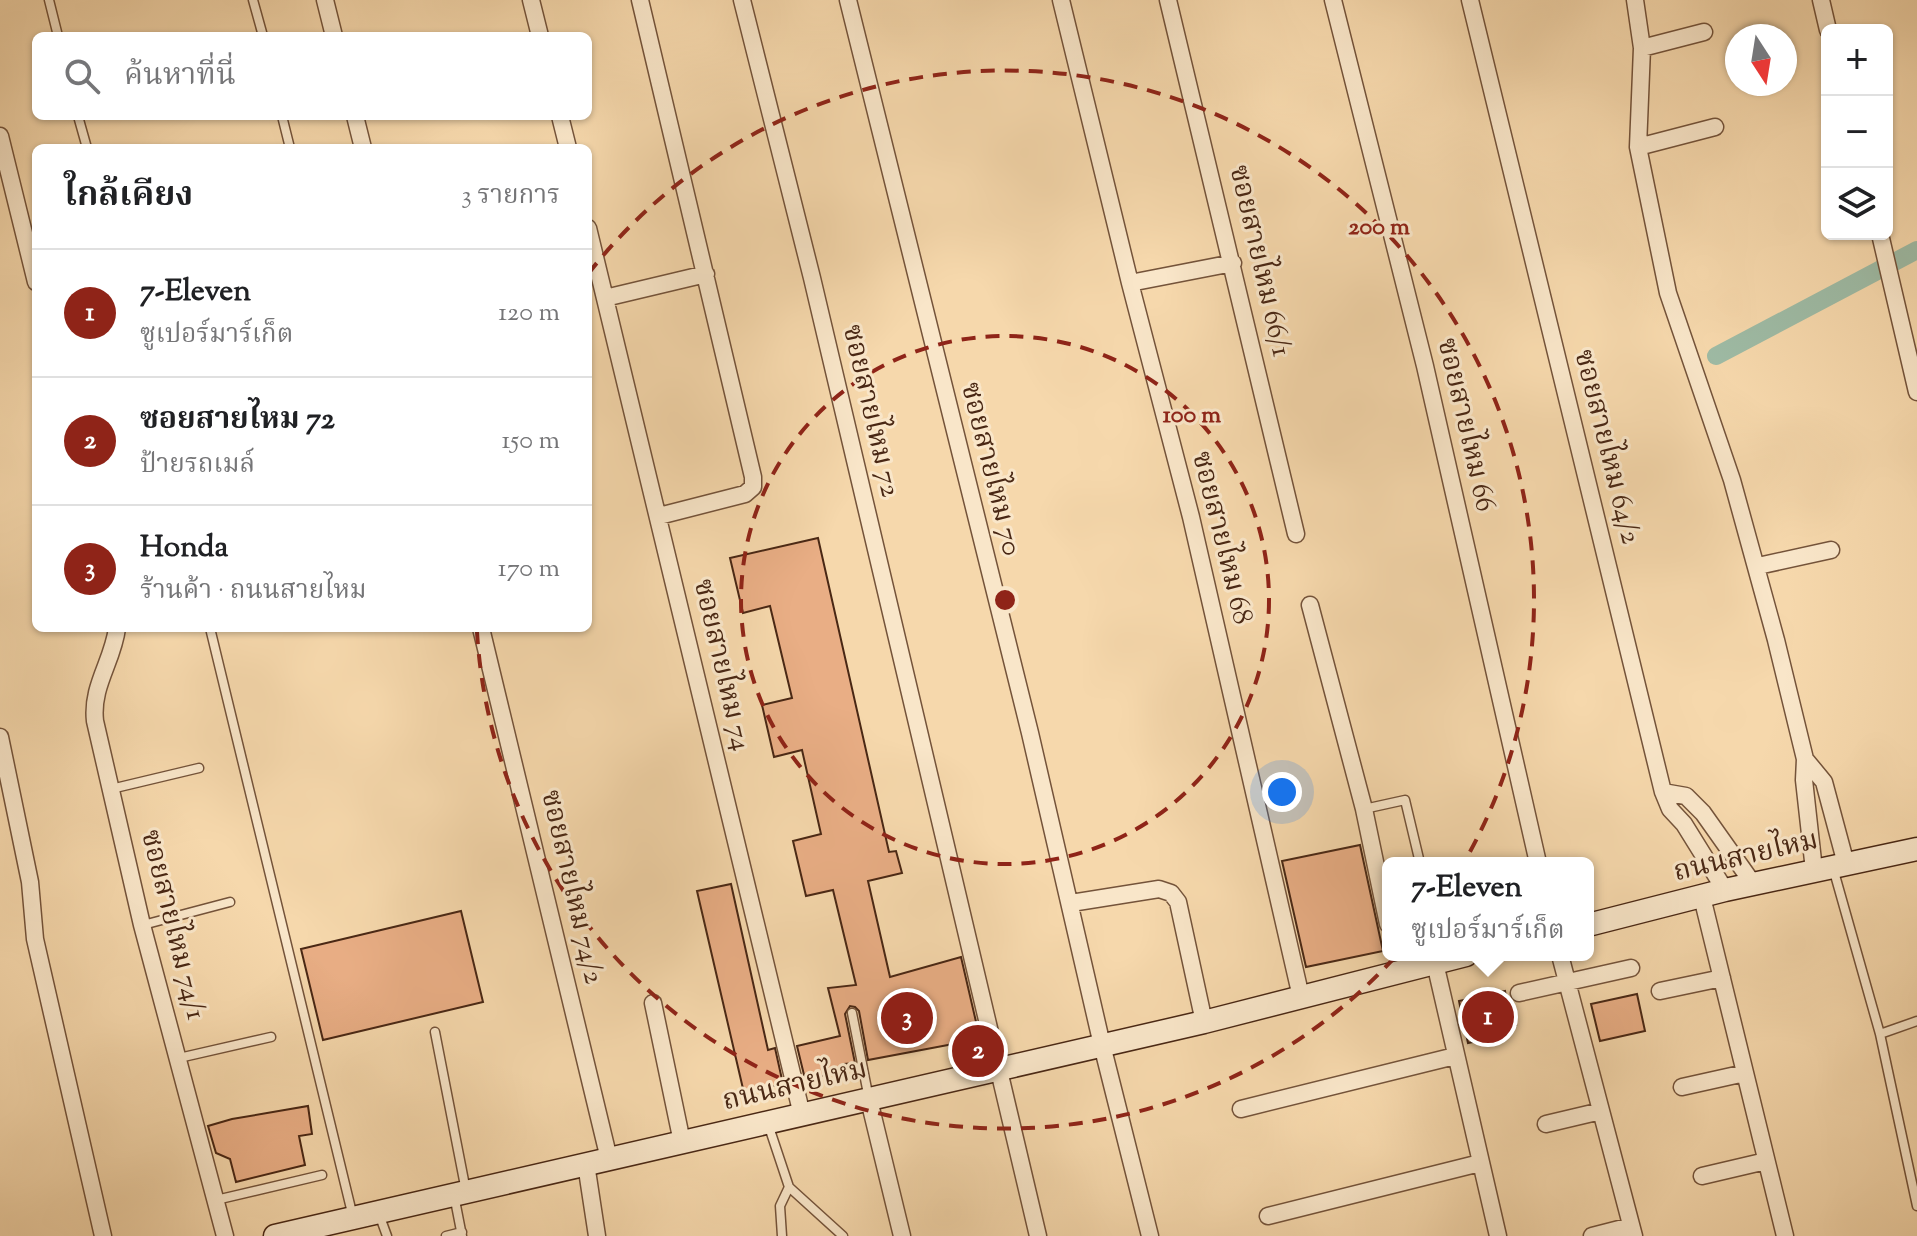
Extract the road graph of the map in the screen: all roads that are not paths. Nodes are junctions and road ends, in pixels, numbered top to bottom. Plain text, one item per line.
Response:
1 (49, 0) edge
2 (253, 0) edge
3 (325, 0) edge
4 (531, 0) edge
5 (640, 0) edge
6 (742, 0) edge
7 (848, 0) edge
8 (1061, 0) edge
9 (1168, 0) edge
10 (1333, 0) edge
11 (1470, 0) edge
12 (1635, 0) edge
13 (1821, 0) edge
14 (1827, 24) edge
15 (57, 32) edge
16 (262, 32) edge
17 (333, 32) edge
18 (539, 32) edge
19 (1704, 32) dead end
20 (1642, 48) junction
21 (79, 120) edge
22 (283, 120) edge
23 (356, 120) edge
24 (561, 120) edge
25 (1715, 127) dead end
26 (0, 136) edge
27 (86, 144) edge
28 (289, 144) edge
29 (362, 144) edge
30 (567, 144) edge
31 (1638, 147) junction
32 (1881, 240) edge
33 (592, 244) edge
34 (1233, 263) junction
35 (32, 266) edge
36 (706, 274) junction
37 (1130, 283) junction
38 (605, 298) junction
39 (1917, 392) edge
40 (659, 516) junction
41 (1296, 534) dead end
42 (1831, 550) dead end
43 (1758, 566) junction
44 (1310, 605) dead end
45 (117, 632) edge
46 (211, 632) edge
47 (482, 632) edge
48 (0, 737) edge
49 (1805, 759) junction
50 (199, 768) dead end
51 (111, 789) junction
52 (1663, 792) junction
53 (1364, 809) junction
54 (1917, 849) edge
55 (1419, 857) edge
56 (1537, 857) edge
57 (1831, 867) junction
58 (1754, 885) junction
59 (1725, 890) junction
60 (1382, 895) edge
61 (1702, 897) junction
62 (230, 902) dead end
63 (1071, 903) junction
64 (1594, 924) edge
65 (142, 925) junction
66 (1443, 961) edge
67 (1562, 961) edge
68 (1435, 963) junction
69 (1396, 964) edge
70 (1631, 968) dead end
71 (1722, 978) junction
72 (1568, 982) junction
73 (1660, 991) dead end
74 (1519, 993) dead end
75 (1301, 997) junction
76 (653, 1003) dead end
77 (852, 1013) dead end
78 (1917, 1021) edge
79 (1204, 1022) junction
80 (435, 1032) dead end
81 (1880, 1034) junction
82 (271, 1037) dead end
83 (1102, 1045) junction
84 (1455, 1056) junction
85 (179, 1058) junction
86 (997, 1069) junction
87 (1745, 1073) junction
88 (1682, 1087) dead end
89 (869, 1100) junction
90 (1241, 1109) dead end
91 (1601, 1111) junction
92 (802, 1115) junction
93 (767, 1123) junction
94 (1546, 1124) dead end
95 (682, 1142) junction
96 (609, 1159) junction
97 (1766, 1161) junction
98 (1480, 1163) junction
99 (586, 1164) junction
100 (322, 1175) dead end
101 (1702, 1176) dead end
102 (789, 1187) junction
103 (460, 1193) junction
104 (216, 1200) junction
105 (1917, 1206) edge
106 (379, 1212) junction
107 (1268, 1216) dead end
108 (353, 1218) junction
109 (1632, 1231) edge
110 (462, 1234) edge
111 (103, 1236) edge
112 (225, 1236) edge
113 (275, 1236) edge
114 (387, 1236) edge
115 (446, 1236) edge
116 (597, 1236) edge
117 (782, 1236) edge
118 (843, 1236) edge
119 (902, 1236) edge
120 (1038, 1236) edge
121 (1150, 1236) edge
122 (1498, 1236) edge
123 (1592, 1236) edge
124 (1785, 1236) edge

1 - 15 lane
2 - 16 lane
3 - 17 street
4 - 18 street
5 - 36 street
6 - 86 street, ซอยสายไหม 72
7 - 63 street, ซอยสายไหม 70
8 - 37 street, ซอยสายไหม 68
9 - 34 street, ซอยสายไหม 66/1
10 - 56 street, ซอยสายไหม 66
11 - 52 street, ซอยสายไหม 64/2
12 - 20 street
13 - 14 street
19 - 20 street
20 - 31 street
21 - 27 lane
22 - 28 lane
23 - 29 street
24 - 30 street
25 - 31 street
26 - 35 street
31 - 43 street
32 - 39 street
33 - 38 street, ซอยสายไหม 74
34 - 37 street
34 - 41 street, ซอยสายไหม 66/1
36 - 38 street
36 - 40 street
37 - 75 street, ซอยสายไหม 68
38 - 40 street, ซอยสายไหม 74
40 - 92 street, ซอยสายไหม 74
42 - 43 street
43 - 49 street
44 - 53 street
45 - 51 street, ซอยสายไหม 74/1
46 - 108 lane
47 - 96 street, ซอยสายไหม 74/2
48 - 111 street
49 - 57 street
49 - 57 street
50 - 51 lane
51 - 65 street, ซอยสายไหม 74/1
52 - 58 street
52 - 59 street, ซอยสายไหม 64/2
53 - 55 lane
53 - 60 street
54 - 57 main road, ถนนสายไหม
57 - 58 main road, ถนนสายไหม
57 - 81 lane
58 - 59 main road, ถนนสายไหม
59 - 61 main road, ถนนสายไหม
61 - 64 main road, ถนนสายไหม
61 - 71 street
62 - 65 lane
63 - 79 street
63 - 83 street, ซอยสายไหม 70
65 - 85 street, ซอยสายไหม 74/1
66 - 68 main road, ถนนสายไหม
67 - 72 street
68 - 69 main road, ถนนสายไหม
68 - 84 street
69 - 75 main road, ถนนสายไหม
70 - 72 street
71 - 73 street
71 - 87 street
72 - 74 street
72 - 91 street
75 - 79 main road, ถนนสายไหม
76 - 95 street
77 - 89 lane
78 - 81 lane
79 - 83 main road, ถนนสายไหม
80 - 103 lane
81 - 105 lane
82 - 85 lane
83 - 86 main road, ถนนสายไหม
83 - 121 street, ซอยสายไหม 70
84 - 90 street
84 - 98 street
85 - 104 street, ซอยสายไหม 74/1
86 - 89 main road, ถนนสายไหม
86 - 120 street, ซอยสายไหม 72
87 - 88 street
87 - 97 street
89 - 92 main road, ถนนสายไหม
89 - 119 street
91 - 94 street
91 - 109 street
92 - 93 main road, ถนนสายไหม
93 - 95 main road, ถนนสายไหม
93 - 102 lane
95 - 96 main road, ถนนสายไหม
96 - 99 main road, ถนนสายไหม
97 - 101 street
97 - 124 street
98 - 107 street
98 - 122 street
99 - 103 main road, ถนนสายไหม
99 - 116 street
100 - 104 lane
102 - 117 lane
102 - 118 lane
103 - 106 main road, ถนนสายไหม
103 - 110 lane
104 - 112 street, ซอยสายไหม 74/1
106 - 108 main road, ถนนสายไหม
106 - 114 lane
108 - 113 main road, ถนนสายไหม
109 - 123 street
110 - 115 lane

